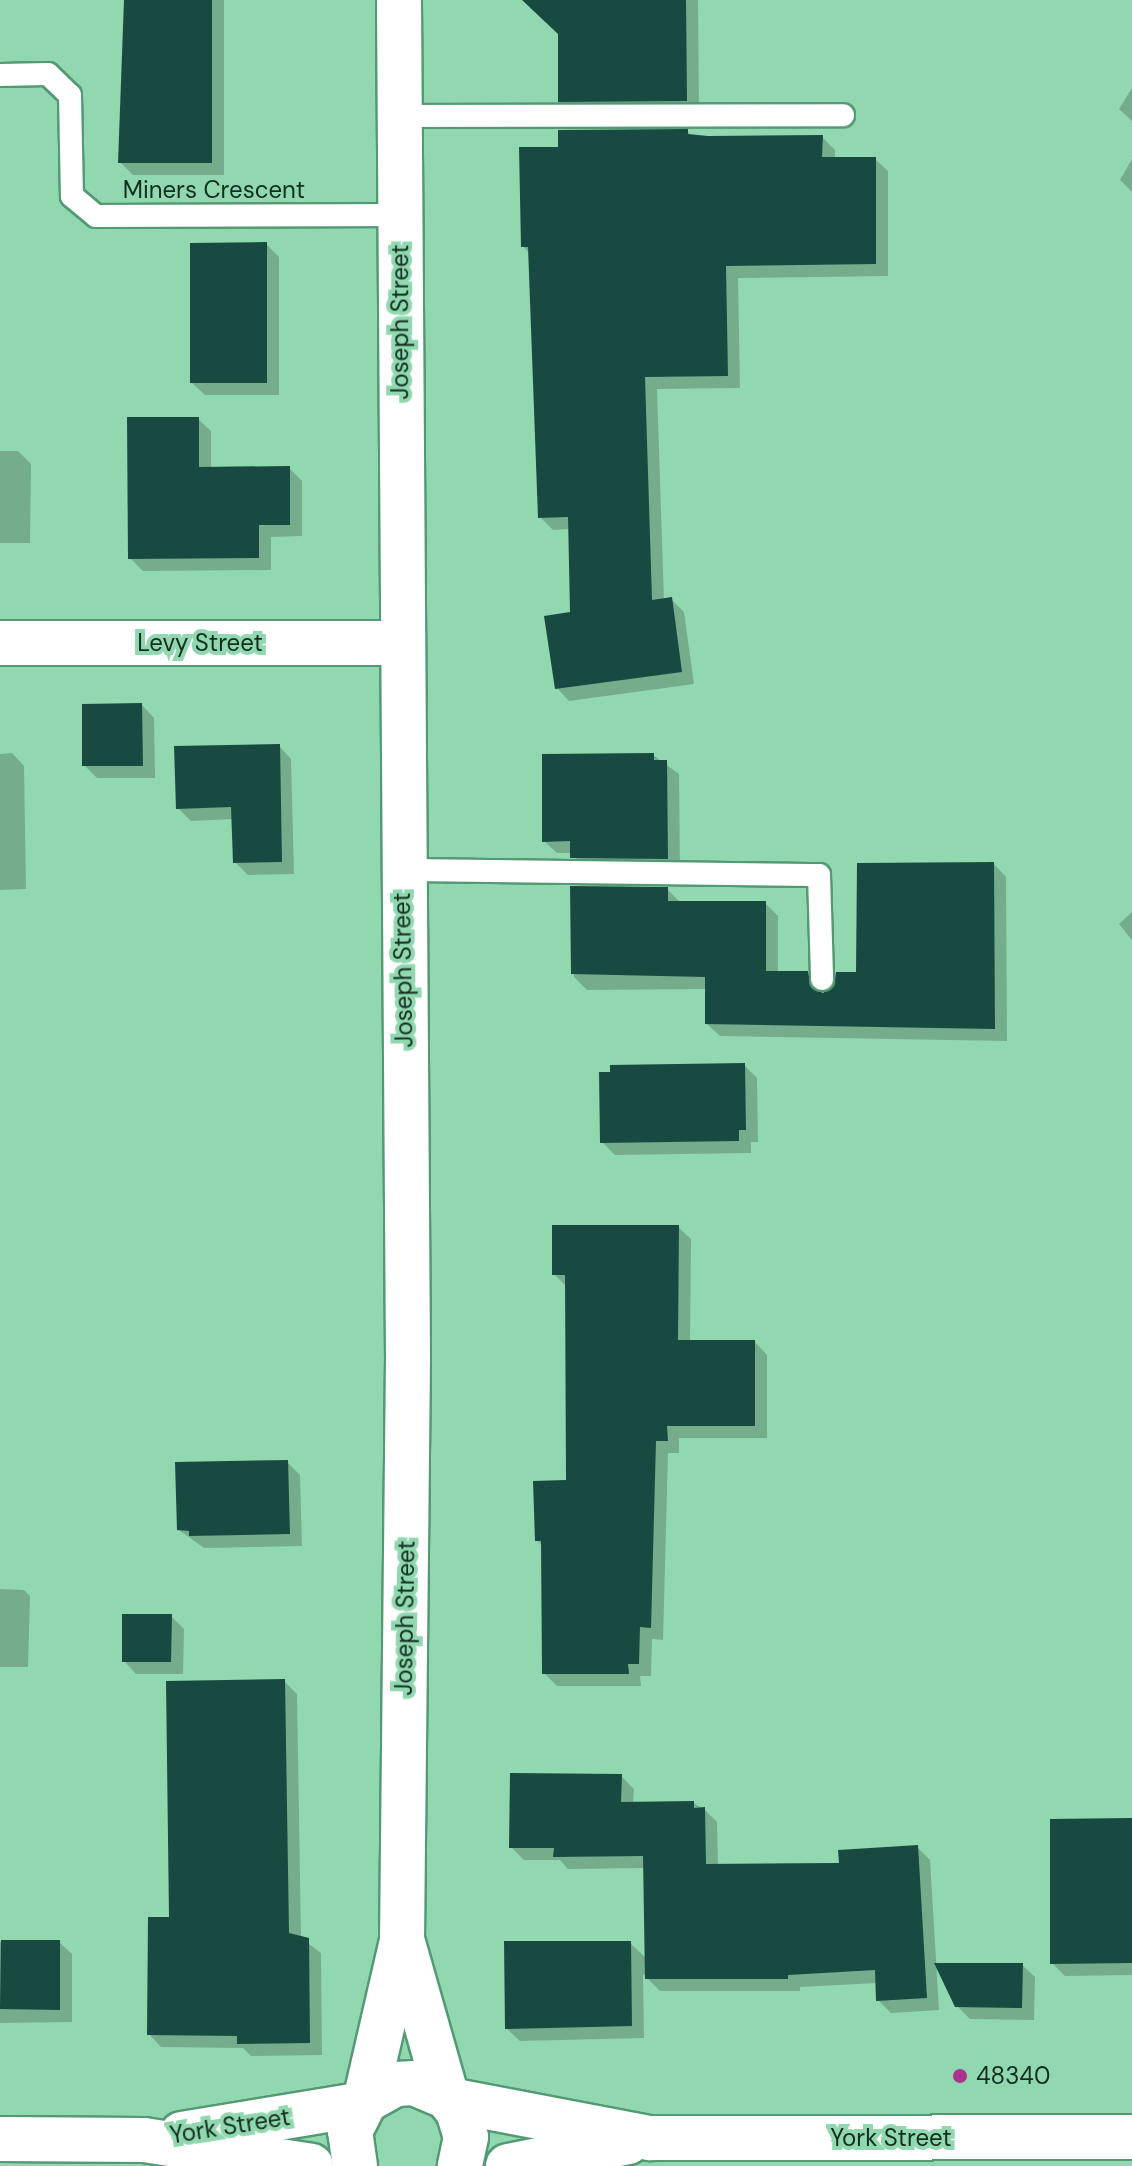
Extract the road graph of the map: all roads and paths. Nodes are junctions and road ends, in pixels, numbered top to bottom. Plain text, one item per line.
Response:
1 (399, 0) edge
2 (0, 75) edge
3 (843, 115) dead end
4 (399, 116) junction
5 (400, 215) junction
6 (0, 643) edge
7 (400, 643) junction
8 (402, 870) junction
9 (822, 979) dead end
10 (402, 1941) junction
11 (448, 2099) junction
12 (364, 2102) junction
13 (1132, 2137) edge
14 (650, 2138) junction
15 (0, 2139) edge
16 (144, 2140) junction
17 (1029, 2152) edge
18 (311, 2166) edge
19 (355, 2166) edge
20 (460, 2166) edge
21 (508, 2166) edge

1 - 4 street, Joseph Street
2 - 5 lane, Miners Crescent
3 - 4 lane
4 - 5 street, Joseph Street
5 - 7 street, Joseph Street
6 - 7 street, Levy Street
7 - 8 street, Joseph Street
8 - 9 lane
8 - 10 street, Joseph Street
10 - 11 street, Joseph Street
10 - 12 street, Joseph Street
11 - 12 street, York Street
11 - 14 street, York Street
11 - 20 street, Joseph Street
12 - 16 street, York Street
12 - 19 street, Joseph Street
13 - 17 street, York Street
14 - 17 street, York Street
14 - 21 street, York Street
15 - 16 street, York Street
16 - 18 street, York Street

